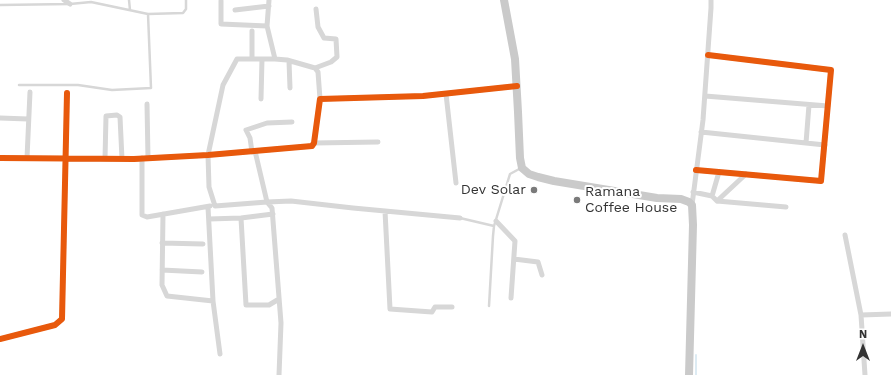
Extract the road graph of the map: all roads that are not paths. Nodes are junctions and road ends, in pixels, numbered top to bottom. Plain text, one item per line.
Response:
1 (64, 0) edge
2 (129, 0) edge
3 (186, 0) edge
4 (221, 0) edge
5 (504, 0) edge
6 (711, 0) edge
7 (91, 1) edge
8 (269, 3) edge
9 (70, 4) junction
10 (0, 5) edge
11 (316, 9) dead end
12 (130, 10) junction
13 (235, 10) dead end
14 (148, 14) junction
15 (266, 26) junction
16 (252, 31) dead end
17 (708, 55) junction
18 (252, 59) junction
19 (262, 59) junction
20 (275, 59) junction
21 (289, 61) junction
22 (315, 68) junction
23 (19, 85) dead end
24 (517, 86) junction
25 (290, 88) dead end
26 (30, 92) dead end
27 (67, 93) dead end
28 (446, 94) junction
29 (705, 96) junction
30 (261, 99) dead end
31 (320, 99) junction
32 (147, 104) dead end
33 (809, 105) junction
34 (828, 106) junction
35 (0, 118) edge
36 (28, 119) junction
37 (292, 122) dead end
38 (701, 132) junction
39 (378, 142) dead end
40 (806, 143) junction
41 (314, 144) junction
42 (825, 145) junction
43 (254, 151) junction
44 (208, 155) junction
45 (0, 158) edge
46 (27, 158) junction
47 (145, 158) junction
48 (65, 159) junction
49 (105, 159) junction
50 (122, 159) junction
51 (522, 168) junction
52 (696, 170) junction
53 (719, 172) junction
54 (746, 174) junction
55 (456, 183) dead end
56 (693, 192) junction
57 (712, 196) junction
58 (717, 201) junction
59 (267, 202) junction
60 (692, 205) junction
61 (215, 206) junction
62 (208, 207) junction
63 (786, 207) dead end
64 (385, 211) junction
65 (163, 214) junction
66 (273, 214) junction
67 (209, 218) junction
68 (240, 218) junction
69 (460, 218) joint
70 (495, 223) junction
71 (845, 235) dead end
72 (162, 243) junction
73 (203, 244) dead end
74 (514, 259) junction
75 (162, 270) junction
76 (202, 272) dead end
77 (542, 274) dead end
78 (511, 298) dead end
79 (279, 299) junction
80 (213, 300) junction
81 (489, 306) dead end
82 (452, 307) dead end
83 (891, 314) edge
84 (861, 315) junction
85 (0, 339) edge
86 (220, 354) dead end
87 (279, 375) edge
88 (688, 375) edge
89 (865, 375) edge

1 - 9 street
2 - 12 lane
3 - 14 lane
4 - 15 street
5 - 24 main road
6 - 17 street
7 - 9 lane
7 - 12 lane
8 - 13 street
8 - 15 street
9 - 10 lane
11 - 22 street
12 - 14 lane
14 - 23 lane
15 - 20 street
16 - 18 street
17 - 29 street
17 - 34 street
18 - 19 street
18 - 44 street
19 - 20 street
19 - 30 street
20 - 21 street
21 - 22 street
21 - 25 street
22 - 31 street
24 - 28 street
24 - 51 main road
26 - 36 street
27 - 48 street
28 - 31 street
28 - 55 street
29 - 33 street
29 - 38 street
31 - 41 street
32 - 47 street
33 - 34 street
33 - 40 street
34 - 42 street
35 - 36 street
36 - 46 street
37 - 43 street
38 - 40 street
38 - 52 street
39 - 41 street
40 - 42 street
41 - 43 street
42 - 54 street
43 - 44 street
43 - 59 street
44 - 47 street
44 - 61 street
45 - 46 street
46 - 48 street
47 - 50 street
47 - 65 street
48 - 49 street
48 - 85 street
49 - 50 street
49 - 50 street
51 - 60 main road
51 - 70 lane
52 - 53 street
52 - 56 street
53 - 54 street
53 - 57 street
54 - 58 street
56 - 57 street
56 - 60 street
57 - 58 street
58 - 63 street
59 - 61 street
59 - 64 street
59 - 66 street
60 - 88 main road
61 - 62 street
62 - 65 street
62 - 67 street
64 - 69 street
64 - 82 street
65 - 72 street
66 - 68 street
66 - 79 street
67 - 68 street
67 - 80 street
68 - 79 street
69 - 70 lane
70 - 74 street
70 - 81 lane
71 - 84 street
72 - 73 street
72 - 75 street
74 - 77 street
74 - 78 street
75 - 76 street
75 - 80 street
79 - 87 street
80 - 86 street
83 - 84 street
84 - 89 street

